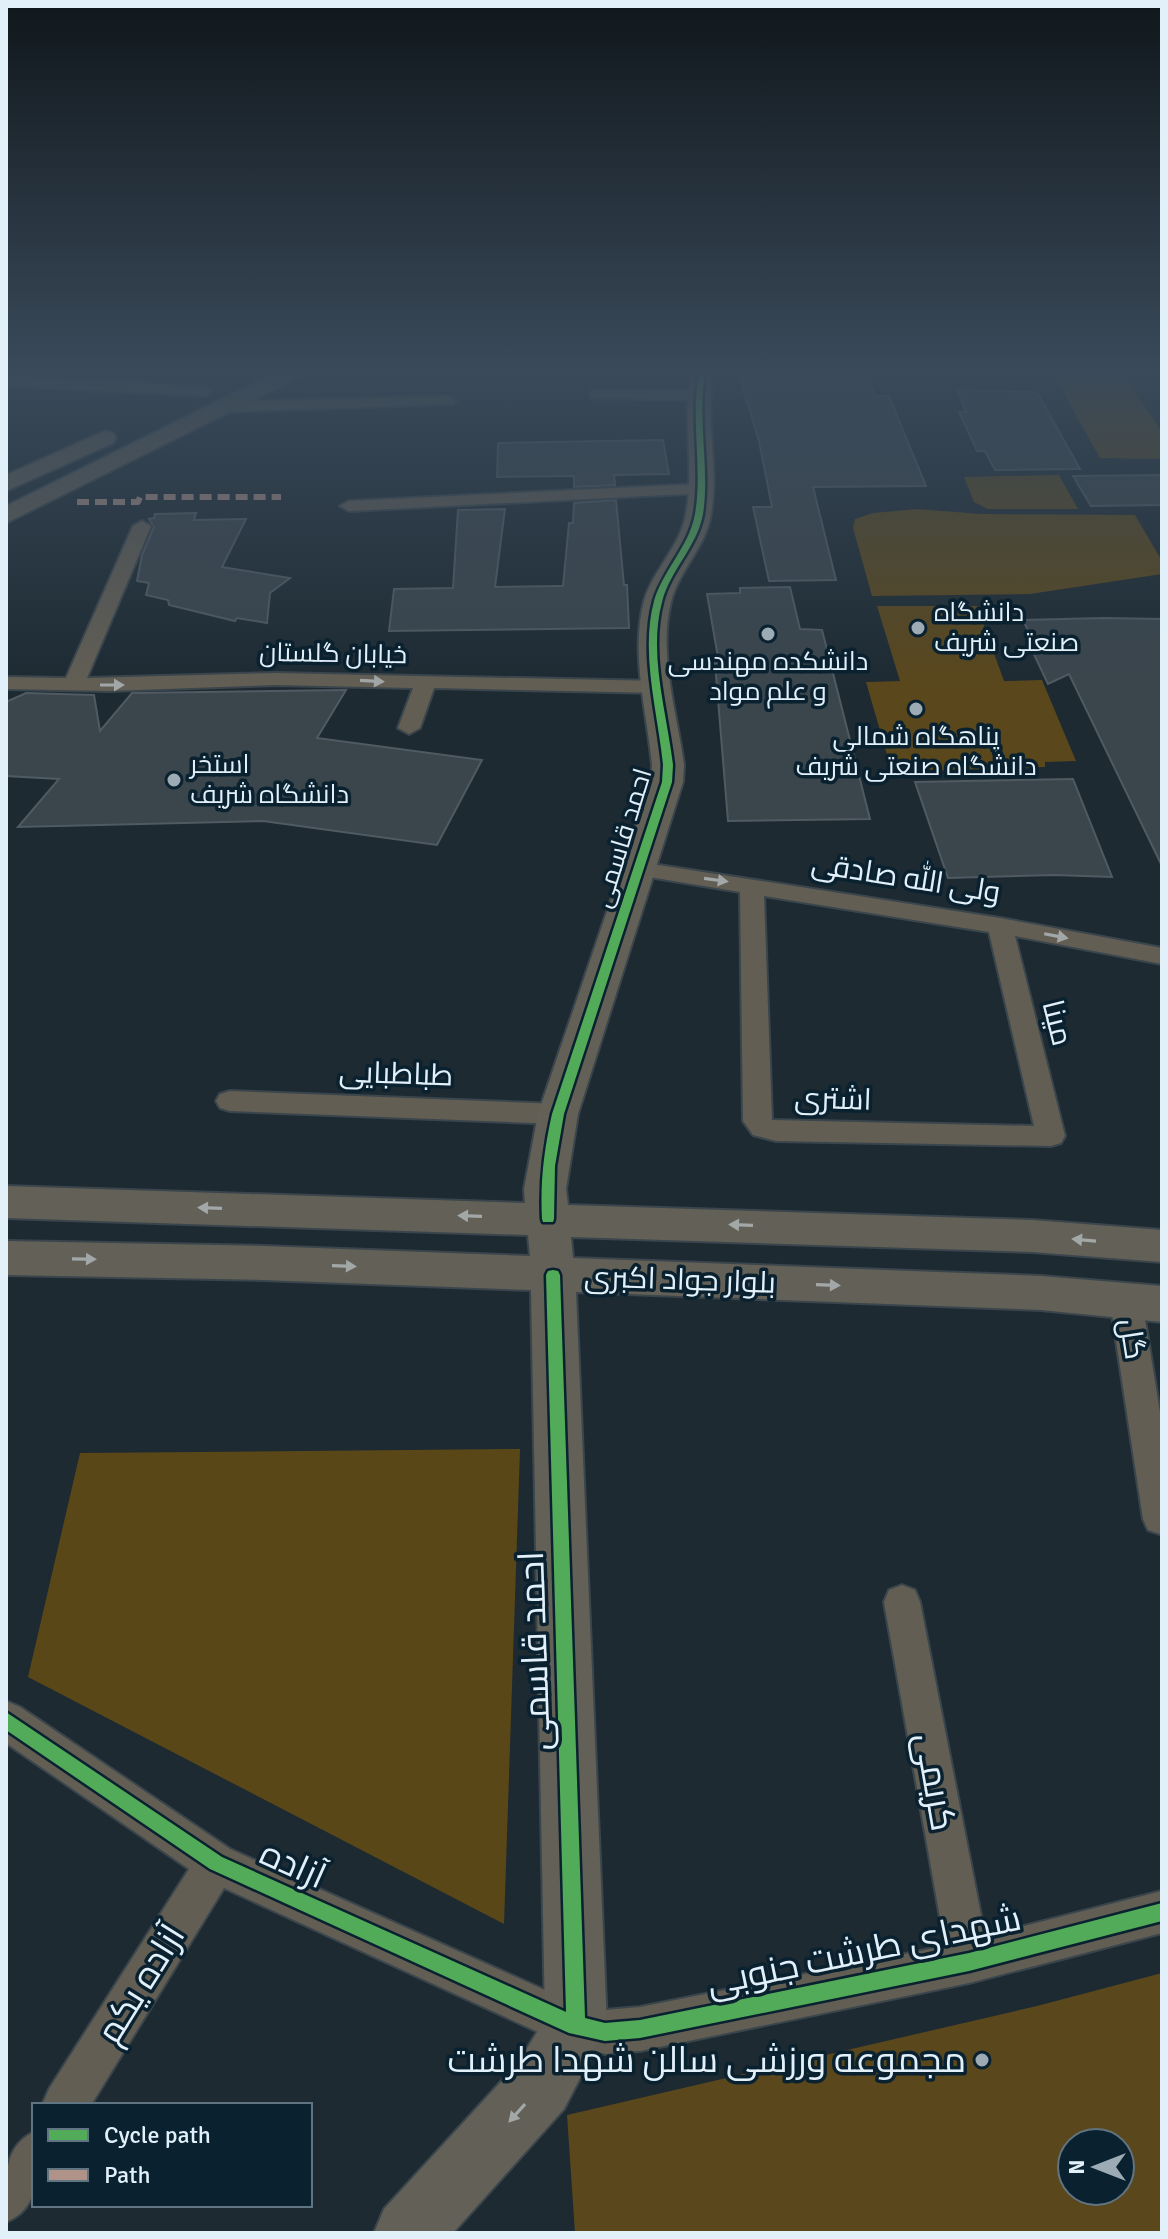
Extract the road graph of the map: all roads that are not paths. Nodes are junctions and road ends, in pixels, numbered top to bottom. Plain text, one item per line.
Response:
1 (84, 478) edge
2 (699, 478) edge
3 (499, 481) dead end
4 (8, 487) edge
5 (699, 489) junction
6 (46, 498) junction
7 (499, 500) junction
8 (349, 506) dead end
9 (6, 516) edge
10 (142, 526) dead end
11 (6, 683) edge
12 (74, 684) junction
13 (425, 684) junction
14 (658, 687) junction
15 (409, 728) dead end
16 (639, 869) junction
17 (752, 885) junction
18 (1000, 926) junction
19 (1162, 956) edge
20 (230, 1101) dead end
21 (558, 1114) junction
22 (1051, 1136) joint
23 (6, 1202) edge
24 (548, 1219) junction
25 (1162, 1246) edge
26 (6, 1258) edge
27 (553, 1275) junction
28 (1144, 1302) edge
29 (1160, 1519) dead end
30 (902, 1602) dead end
31 (6, 1720) edge
32 (216, 1863) junction
33 (1162, 1912) edge
34 (969, 1962) junction
35 (576, 2026) junction
36 (66, 2103) edge
37 (32, 2158) edge
38 (6, 2199) edge
39 (408, 2233) edge

1 - 6 main road
2 - 5 main road, احمد قاسمی
3 - 7 street
4 - 6 main road
5 - 7 street
5 - 14 main road, احمد قاسمی
6 - 9 main road
7 - 8 street
10 - 12 street
11 - 12 street, خیابان گلستان
12 -> 13 street, خیابان گلستان
13 - 14 street, خیابان گلستان
13 - 15 street
14 - 16 main road, احمد قاسمی
16 -> 17 street, ولی الله صادقی
16 - 21 main road, احمد قاسمی
17 - 18 street, ولی الله صادقی
17 - 22 street, اشتری
18 -> 19 street, ولی الله صادقی
18 - 22 street, مینا
20 - 21 street, طباطبایی
21 - 24 main road, احمد قاسمی
24 -> 23 main road, بلوار جواد اکبری
25 -> 24 main road, بلوار جواد اکبری
24 - 27 main road, احمد قاسمی
26 -> 27 main road, بلوار جواد اکبری
27 -> 28 main road, بلوار جواد اکبری
27 - 35 main road, احمد قاسمی
28 - 29 street, گل
30 - 34 street, کریمی
31 - 32 street, آزاده
32 - 35 street, آزاده
32 - 36 street, آزاده یکم
33 - 34 street, شهدای طرشت جنوبی
34 - 35 street, شهدای طرشت جنوبی
35 -> 39 main road
37 - 38 street

